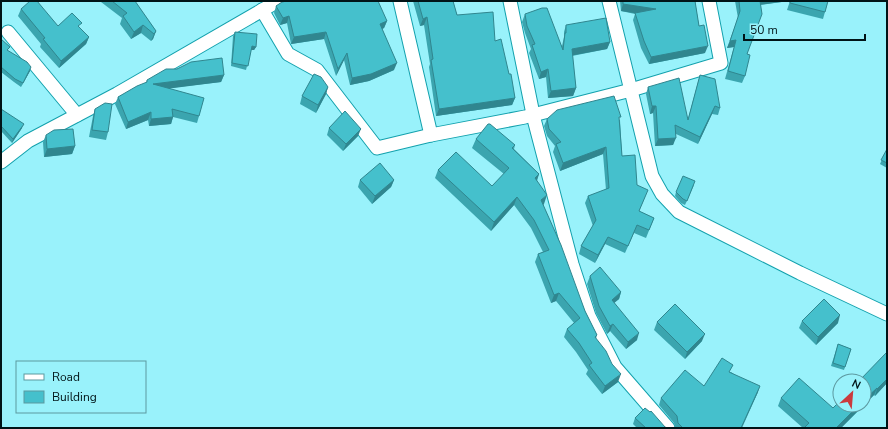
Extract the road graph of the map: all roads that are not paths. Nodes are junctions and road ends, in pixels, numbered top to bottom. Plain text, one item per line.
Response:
1 (278, 1) edge
2 (400, 1) edge
3 (510, 1) edge
4 (609, 1) edge
5 (709, 1) edge
6 (262, 10) junction
7 (8, 32) dead end
8 (631, 90) junction
9 (77, 115) junction
10 (533, 115) junction
11 (431, 135) junction
12 (1, 162) edge
13 (887, 314) edge
14 (668, 428) edge

1 - 6 street
2 - 11 street
3 - 10 street
4 - 8 street
5 - 8 street
6 - 9 street
6 - 11 street
7 - 9 street
8 - 10 street
8 - 13 street
9 - 12 street
10 - 11 street
10 - 14 street

